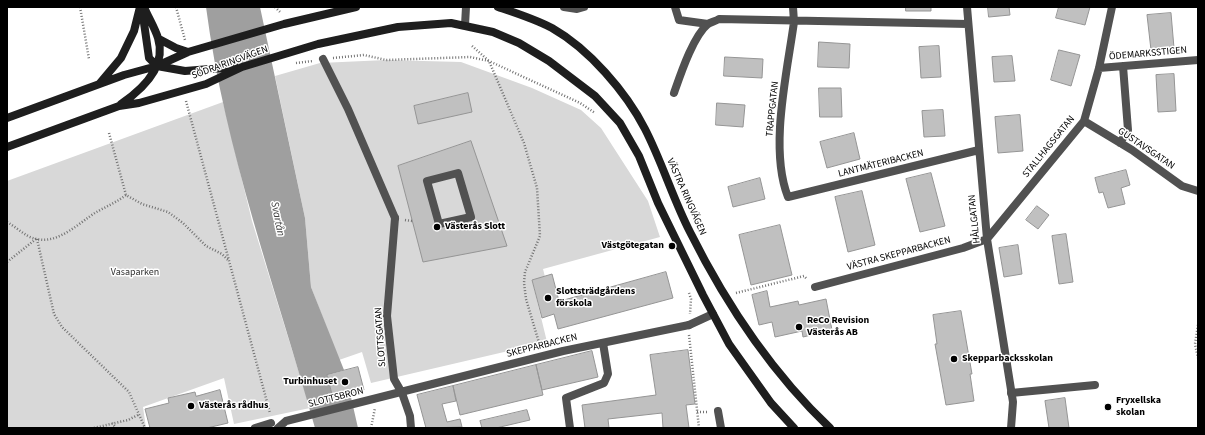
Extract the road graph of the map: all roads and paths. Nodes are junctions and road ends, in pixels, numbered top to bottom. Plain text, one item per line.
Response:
1 (81, 7) edge
2 (142, 7) edge
3 (275, 7) edge
4 (356, 7) edge
5 (466, 7) edge
6 (498, 7) edge
7 (564, 7) edge
8 (584, 7) edge
9 (675, 7) edge
10 (793, 7) edge
11 (967, 7) edge
12 (1112, 7) edge
13 (280, 12) dead end
14 (794, 22) junction
15 (708, 24) junction
16 (968, 24) junction
17 (465, 25) junction
18 (159, 39) junction
19 (472, 46) dead end
20 (188, 52) junction
21 (89, 59) dead end
22 (324, 59) junction
23 (1198, 60) edge
24 (489, 61) junction
25 (292, 64) dead end
26 (157, 66) junction
27 (1123, 66) junction
28 (242, 67) junction
29 (1099, 68) junction
30 (99, 84) junction
31 (674, 93) dead end
32 (184, 94) dead end
33 (119, 106) junction
34 (7, 118) edge
35 (599, 118) dead end
36 (1084, 121) junction
37 (109, 133) dead end
38 (1120, 143) junction
39 (7, 147) edge
40 (979, 150) junction
41 (1198, 191) edge
42 (126, 195) junction
43 (788, 197) joint
44 (471, 217) joint
45 (7, 222) edge
46 (37, 239) junction
47 (987, 239) junction
48 (229, 260) junction
49 (7, 262) edge
50 (687, 287) dead end
51 (815, 287) joint
52 (703, 295) junction
53 (725, 296) junction
54 (691, 299) junction
55 (713, 314) junction
56 (689, 325) junction
57 (1198, 326) edge
58 (603, 343) junction
59 (543, 356) junction
60 (1198, 358) edge
61 (1095, 385) dead end
62 (402, 393) junction
63 (1011, 394) junction
64 (378, 398) junction
65 (718, 411) dead end
66 (138, 415) junction
67 (271, 416) dead end
68 (112, 423) junction
69 (94, 428) edge
70 (116, 428) edge
71 (145, 428) edge
72 (255, 428) edge
73 (270, 428) edge
74 (278, 428) edge
75 (371, 428) edge
76 (411, 428) edge
77 (570, 428) edge
78 (699, 428) edge
79 (721, 428) edge
80 (794, 428) edge
81 (830, 428) edge
82 (1011, 428) edge

1 - 21 path
2 - 18 main road
2 - 26 main road
2 - 30 main road
3 - 13 path
4 - 20 main road, SÖDRA RINGVÄGEN
5 - 17 street
6 - 53 main road, VÄSTRA RINGVÄGEN
7 - 8 street
9 - 15 street
10 - 14 street, TRAPPGATAN
11 - 16 street, HÅLLGATAN
12 - 29 street, STALLHAGSGATAN
14 - 15 street
14 - 16 street
14 - 43 street, TRAPPGATAN
15 - 31 street
16 - 40 street, HÅLLGATAN
17 - 28 main road, SÖDRA RINGVÄGEN
17 - 52 main road
18 - 20 main road
18 - 26 main road
19 - 24 path
20 - 26 main road, SÖDRA RINGVÄGEN
22 - 24 path
22 - 25 path
22 - 62 street, SLOTTSGATAN
23 - 27 street, ÖDEMARKSSTIGEN
24 - 35 path
24 - 59 path
26 - 28 main road
26 - 30 main road, SÖDRA RINGVÄGEN
26 - 33 main road
27 - 29 street, ÖDEMARKSSTIGEN
27 - 38 street
28 - 33 main road, SÖDRA RINGVÄGEN
29 - 36 street, STALLHAGSGATAN
30 - 34 main road, SÖDRA RINGVÄGEN
32 - 48 path
33 - 39 main road, SÖDRA RINGVÄGEN
36 - 38 street, GUSTAVSGATAN
36 - 47 street, STALLHAGSGATAN
37 - 42 path
38 - 41 street, GUSTAVSGATAN
40 - 43 street, LANTMÄTERIBACKEN
40 - 47 street, HÅLLGATAN
42 - 46 path
42 - 48 path
44 - 44 street
45 - 46 path
46 - 49 path
46 - 66 path
47 - 51 street, VÄSTRA SKEPPARBACKEN
47 - 63 street, HÅLLGATAN
48 - 67 path
50 - 54 path
51 - 53 path
52 - 54 path
52 - 55 main road
53 - 81 main road, VÄSTRA RINGVÄGEN
54 - 56 path
55 - 56 street, SKEPPARBACKEN
55 - 80 main road
56 - 58 street, SKEPPARBACKEN
56 - 78 path
57 - 60 path
58 - 59 street, SKEPPARBACKEN
58 - 77 street
59 - 62 street, SKEPPARBACKEN
61 - 63 street
62 - 64 street, SLOTTSBRON
62 - 76 street, SLOTTSGATAN
63 - 82 street, HÅLLGATAN
64 - 74 street, SLOTTSBRON
64 - 75 path
65 - 79 street
66 - 68 path
66 - 71 path
68 - 69 path
68 - 70 path
72 - 73 street

